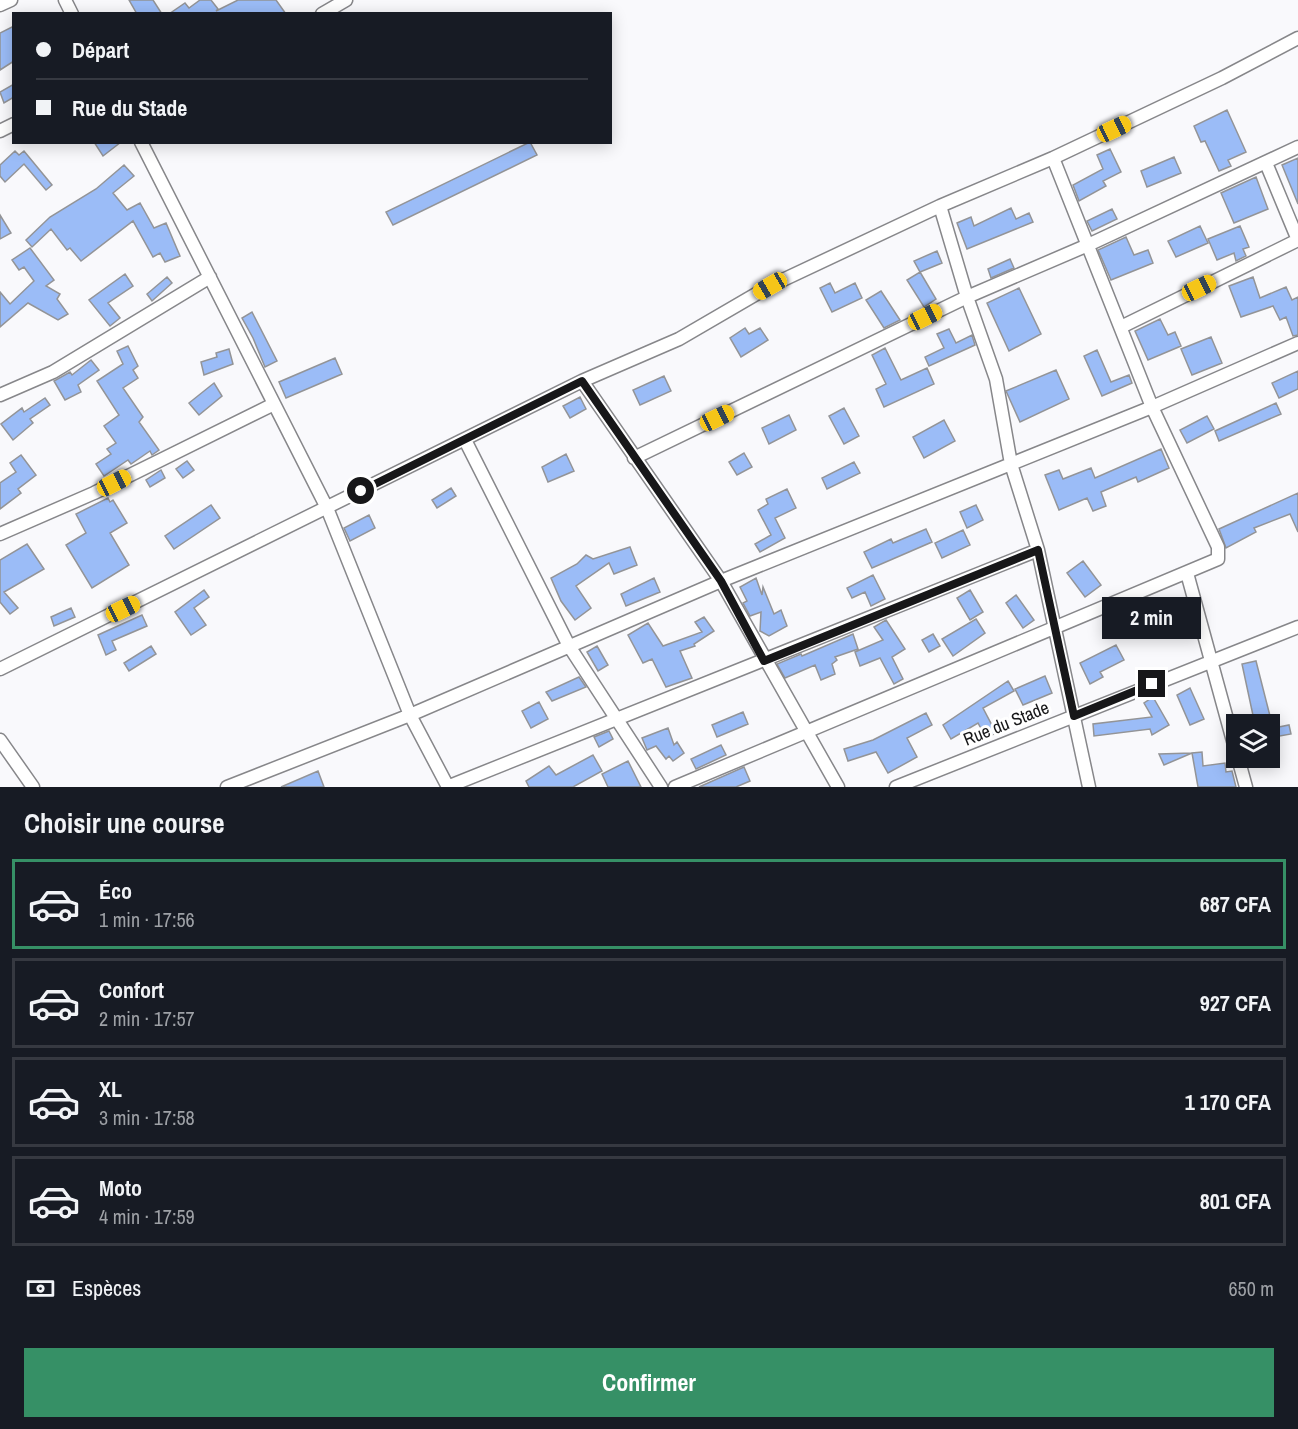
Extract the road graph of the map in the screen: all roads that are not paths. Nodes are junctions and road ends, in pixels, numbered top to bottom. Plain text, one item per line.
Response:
1 (11, 0) edge
2 (346, 0) edge
3 (0, 5) edge
4 (325, 12) edge
5 (1298, 38) edge
6 (142, 144) edge
7 (1298, 147) edge
8 (1053, 158) junction
9 (1266, 163) junction
10 (940, 206) junction
11 (1298, 240) edge
12 (1088, 245) junction
13 (210, 277) junction
14 (967, 297) junction
15 (1120, 327) junction
16 (1298, 343) edge
17 (582, 381) junction
18 (0, 395) edge
19 (274, 404) junction
20 (1152, 406) junction
21 (465, 440) junction
22 (634, 458) junction
23 (1011, 464) junction
24 (327, 508) junction
25 (0, 534) edge
26 (1038, 550) junction
27 (1187, 573) junction
28 (721, 581) junction
29 (1298, 627) edge
30 (1054, 629) junction
31 (569, 646) junction
32 (764, 661) junction
33 (1211, 661) junction
34 (0, 669) edge
35 (410, 715) junction
36 (1074, 716) junction
37 (1226, 716) edge
38 (616, 718) junction
39 (805, 732) junction
40 (0, 740) edge
41 (1241, 768) edge
42 (33, 787) edge
43 (227, 787) edge
44 (448, 787) edge
45 (661, 787) edge
46 (675, 787) edge
47 (838, 787) edge
48 (896, 787) edge
49 (1089, 787) edge
50 (1246, 787) edge

1 - 3 street
2 - 4 street
5 - 8 street
6 - 13 street
7 - 9 street
8 - 10 street
8 - 12 street
9 - 11 street
9 - 12 street
10 - 14 street
10 - 17 street
11 - 15 street
12 - 14 street
12 - 15 street
13 - 18 street
13 - 19 street
14 - 22 street
14 - 23 street
15 - 20 street
16 - 20 street
17 - 21 street
17 - 22 street
19 - 24 street
19 - 25 street
20 - 23 street
20 - 27 street
21 - 24 street
21 - 31 street
22 - 28 street
23 - 26 street
23 - 28 street
24 - 34 street
24 - 35 street
26 - 30 street
26 - 32 street
27 - 30 street
27 - 33 street
28 - 31 street
28 - 32 street
29 - 33 street, Rue du Stade
30 - 36 street
30 - 39 street
31 - 35 street
31 - 38 street
32 - 38 street
32 - 39 street
33 - 36 street, Rue du Stade
33 - 37 street
35 - 43 street
35 - 44 street
36 - 48 street, Rue du Stade
36 - 49 street
38 - 44 street
38 - 45 street
39 - 46 street
39 - 47 street
40 - 42 street
41 - 50 street

